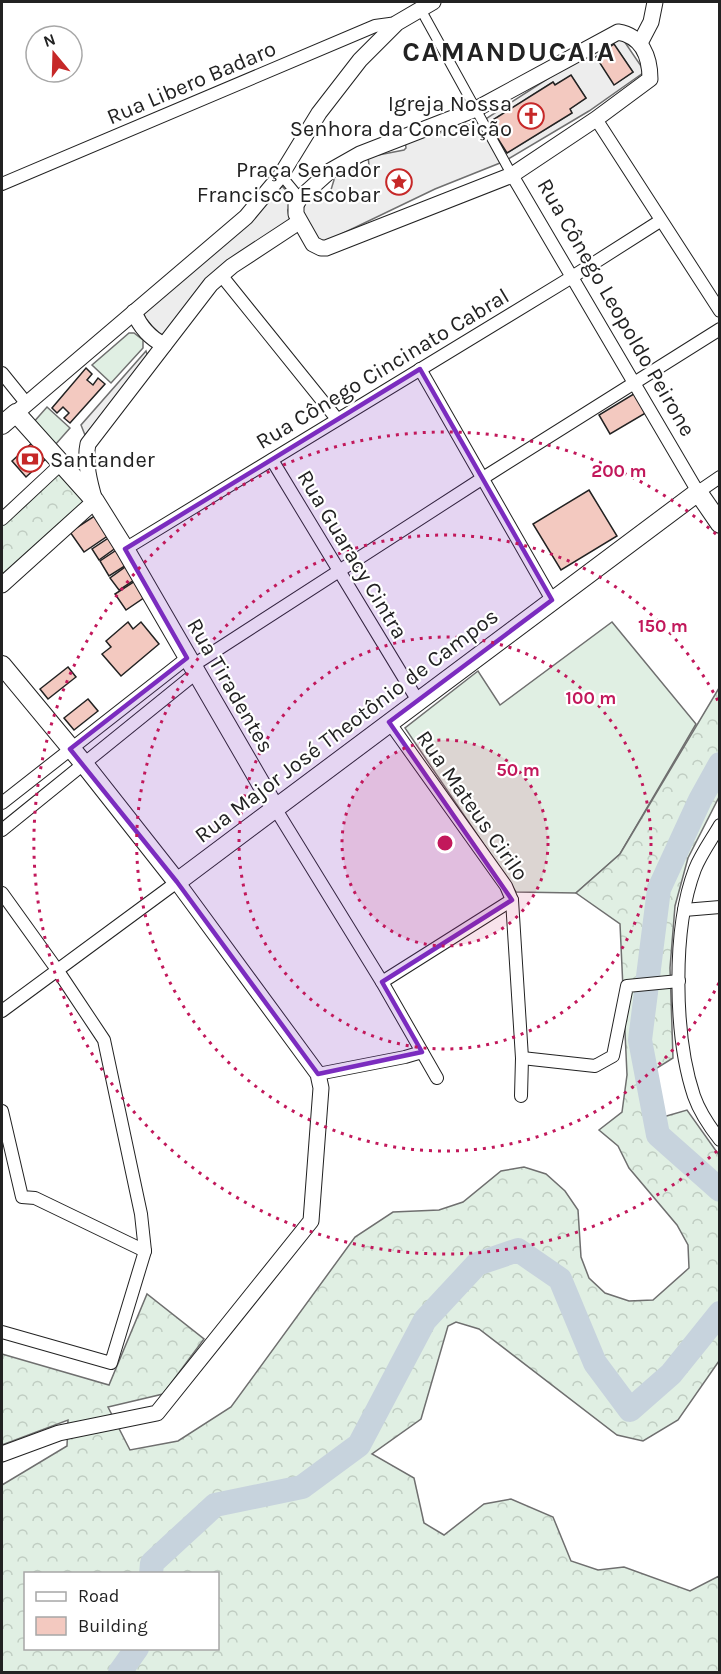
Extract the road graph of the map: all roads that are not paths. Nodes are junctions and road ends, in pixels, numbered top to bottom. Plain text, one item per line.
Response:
1 (655, 2) edge
2 (427, 6) edge
3 (397, 23) junction
4 (640, 43) junction
5 (476, 110) junction
6 (596, 119) junction
7 (281, 175) junction
8 (512, 175) junction
9 (2, 184) edge
10 (300, 198) junction
11 (660, 221) junction
12 (299, 222) junction
13 (199, 257) junction
14 (221, 275) junction
15 (572, 278) junction
16 (720, 311) edge
17 (134, 312) junction
18 (720, 329) edge
19 (164, 345) junction
20 (420, 369) junction
21 (2, 373) edge
22 (634, 383) junction
23 (21, 408) junction
24 (337, 419) junction
25 (2, 425) edge
26 (272, 460) junction
27 (62, 463) junction
28 (720, 477) edge
29 (483, 478) junction
30 (698, 492) junction
31 (95, 501) junction
32 (2, 519) edge
33 (720, 524) edge
34 (125, 549) junction
35 (339, 571) junction
36 (2, 585) edge
37 (552, 600) junction
38 (2, 665) edge
39 (192, 666) junction
40 (418, 701) junction
41 (389, 722) junction
42 (69, 749) junction
43 (84, 764) junction
44 (2, 802) edge
45 (275, 808) junction
46 (720, 825) edge
47 (2, 830) edge
48 (177, 882) junction
49 (2, 893) edge
50 (512, 900) junction
51 (720, 907) edge
52 (684, 910) junction
53 (58, 971) junction
54 (678, 981) junction
55 (382, 982) junction
56 (2, 1011) edge
57 (422, 1052) junction
58 (522, 1058) junction
59 (318, 1074) junction
60 (437, 1078) dead end
61 (521, 1095) dead end
62 (2, 1111) edge
63 (720, 1140) edge
64 (145, 1251) junction
65 (2, 1332) edge
66 (2, 1454) edge

1 - 4 street
2 - 3 street
2 - 5 street
3 - 7 street
3 - 9 street, Rua Libero Badaro
4 - 5 street
4 - 6 street
5 - 8 street
5 - 10 street
6 - 8 street
6 - 11 street
7 - 10 street
7 - 13 street
8 - 12 street
8 - 15 street, Rua Cônego Leopoldo Peirone
10 - 12 street
11 - 15 street, Rua Cônego Cincinato Cabral
11 - 16 street
12 - 14 street
13 - 14 street
13 - 17 street
14 - 19 street
14 - 24 street
15 - 20 street, Rua Cônego Cincinato Cabral
15 - 22 street, Rua Cônego Leopoldo Peirone
17 - 19 street
17 - 23 street
18 - 22 street
19 - 31 street
20 - 24 street, Rua Cônego Cincinato Cabral
20 - 29 street
21 - 23 street
22 - 29 street
22 - 30 street, Rua Cônego Leopoldo Peirone
23 - 25 main road
23 - 27 main road, Rua Tiradentes
24 - 26 street, Rua Cônego Cincinato Cabral
26 - 34 street, Rua Cônego Cincinato Cabral
26 - 35 street, Rua Guaracy Cintra
27 - 31 main road, Rua Tiradentes
27 - 32 street
28 - 30 street, Rua Major José Theotônio de Campos
29 - 35 street
29 - 37 street
30 - 33 main road, Rua Cônego Leopoldo Peirone
30 - 37 main road, Rua Major José Theotônio de Campos
31 - 34 main road, Rua Tiradentes
31 - 36 street
34 - 39 main road, Rua Tiradentes
35 - 39 street
35 - 40 street, Rua Guaracy Cintra
37 - 40 main road, Rua Major José Theotônio de Campos
38 - 42 main road
39 - 42 street
39 - 43 street
39 - 45 main road, Rua Tiradentes
40 - 41 main road, Rua Major José Theotônio de Campos
41 - 45 main road, Rua Major José Theotônio de Campos
41 - 50 street, Rua Mateus Cirilo
42 - 43 main road
42 - 44 street
43 - 47 street
43 - 48 main road
45 - 48 main road, Rua Major José Theotônio de Campos
45 - 55 street, Rua Tiradentes
46 - 52 street
48 - 53 street, Rua Major José Theotônio de Campos
48 - 59 street
49 - 53 street
50 - 55 street
50 - 58 street, Rua Mateus Cirilo
51 - 52 street
52 - 54 street
53 - 56 street, Rua Major José Theotônio de Campos
53 - 64 street
54 - 58 street
54 - 63 street
55 - 57 street, Rua Tiradentes
57 - 59 street
57 - 60 street, Rua Tiradentes
58 - 61 street, Rua Mateus Cirilo
59 - 66 street
62 - 64 street
64 - 65 street

